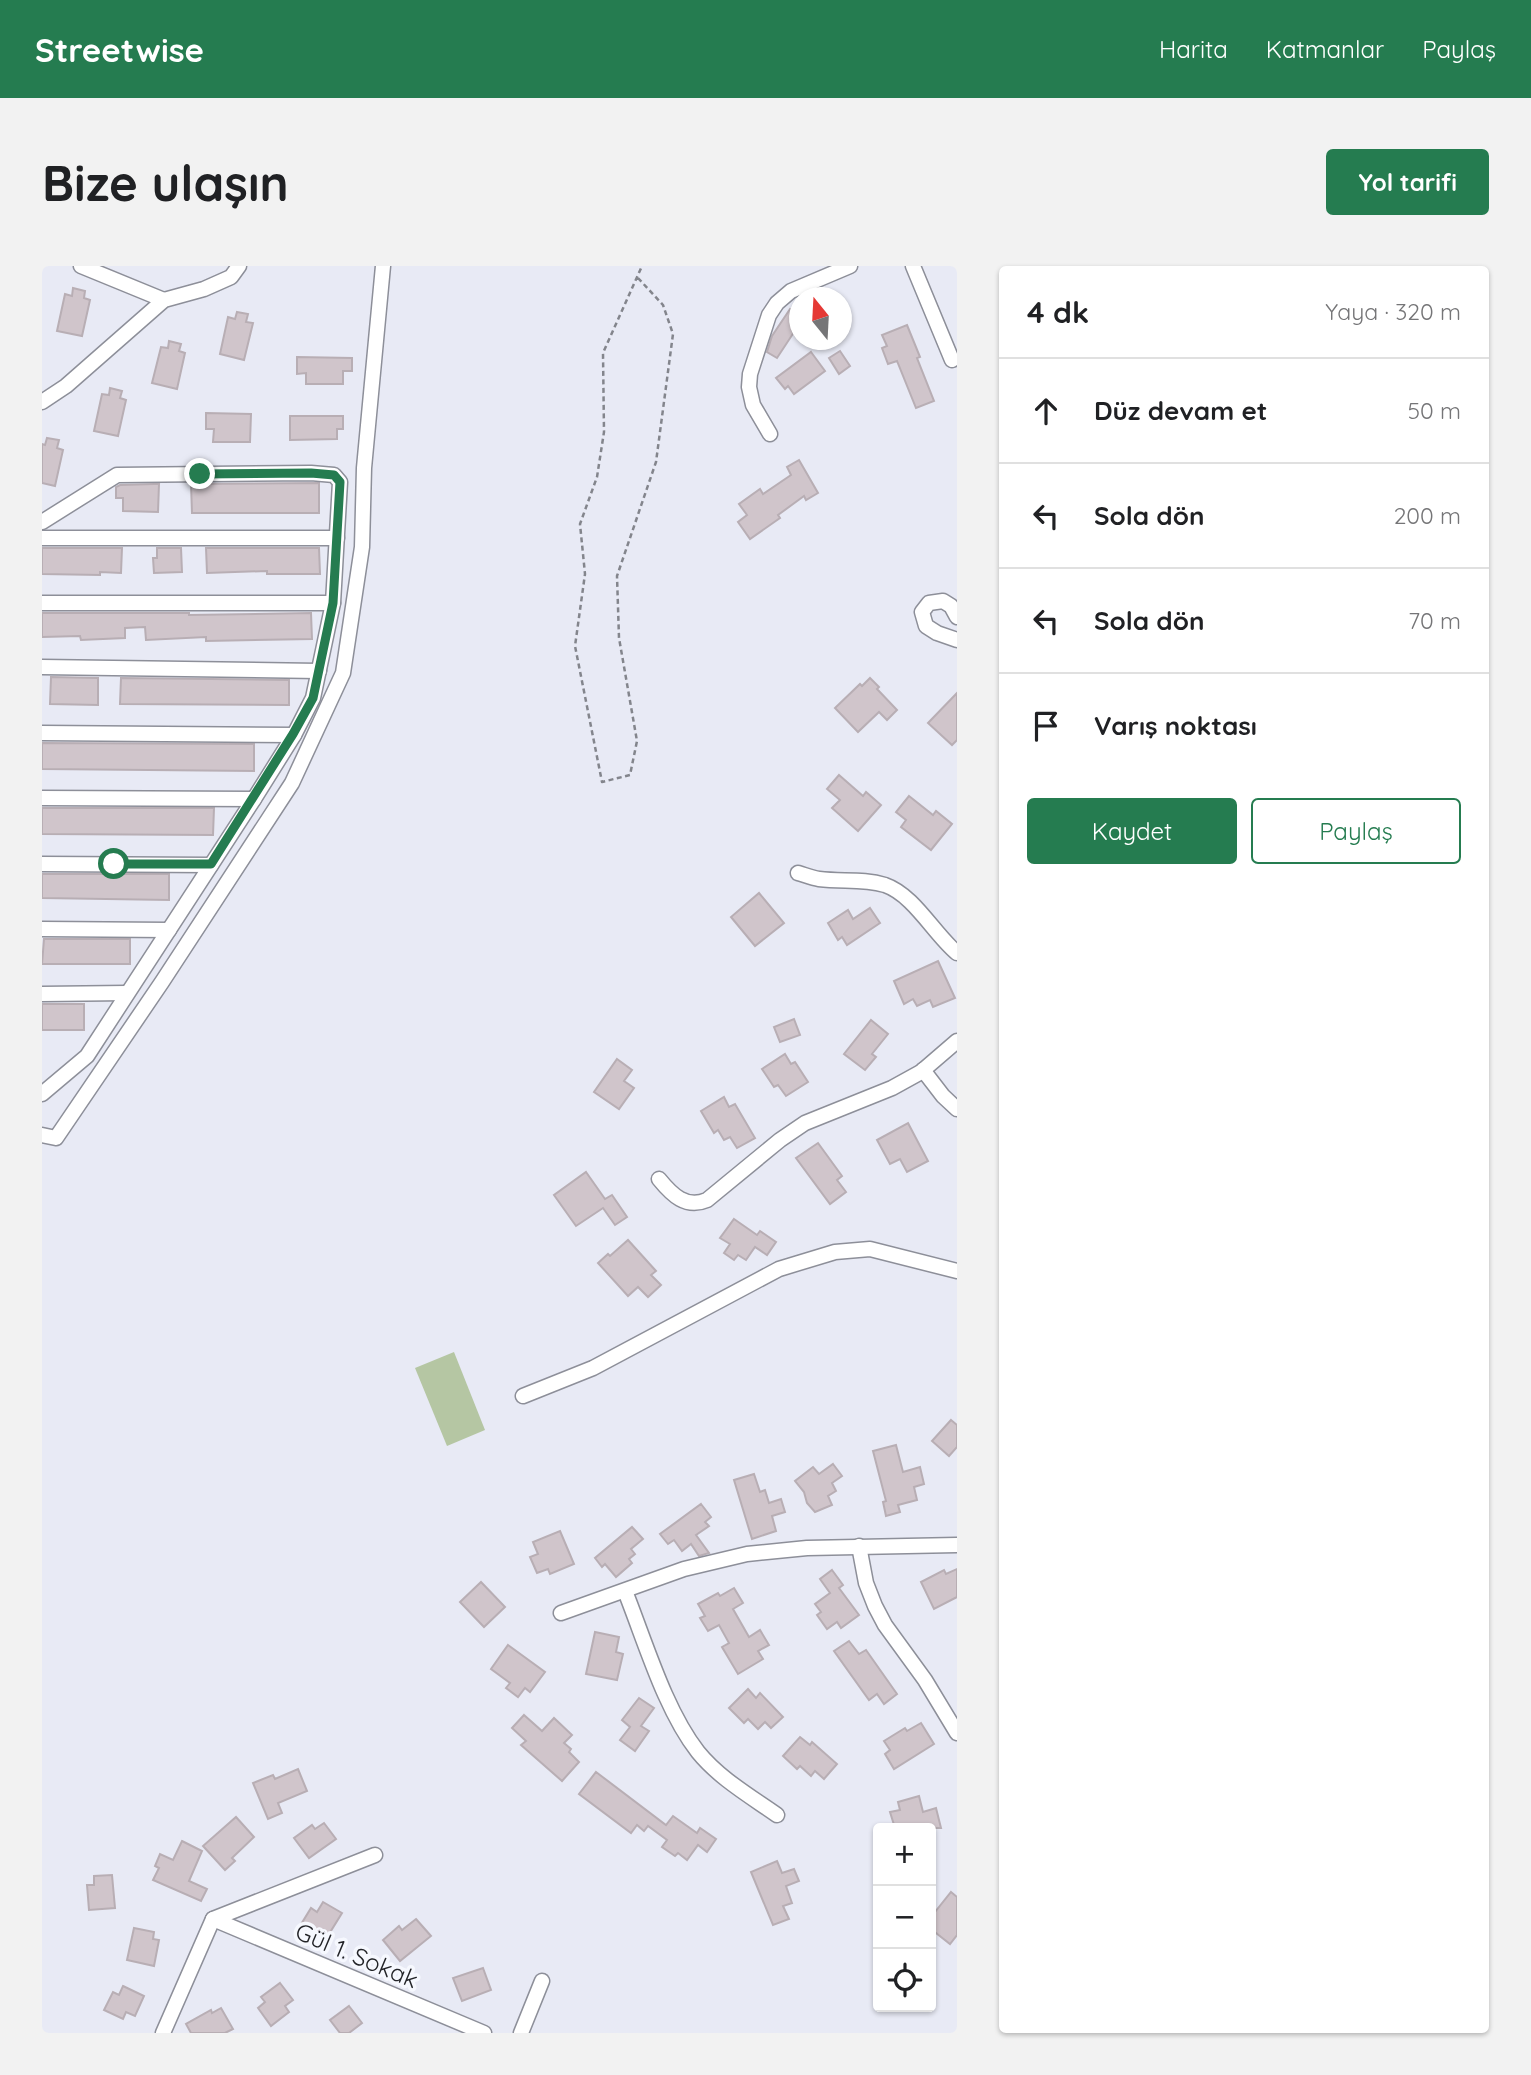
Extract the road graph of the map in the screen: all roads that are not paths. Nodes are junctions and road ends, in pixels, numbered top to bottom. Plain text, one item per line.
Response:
1 (80, 266) edge
2 (239, 266) edge
3 (383, 266) edge
4 (850, 266) edge
5 (913, 266) edge
6 (164, 300) junction
7 (953, 360) dead end
8 (42, 402) edge
9 (770, 434) dead end
10 (42, 522) edge
11 (42, 538) edge
12 (337, 538) junction
13 (42, 603) edge
14 (333, 603) junction
15 (957, 617) edge
16 (957, 640) edge
17 (42, 667) edge
18 (319, 671) junction
19 (42, 733) edge
20 (293, 734) junction
21 (42, 798) edge
22 (254, 799) junction
23 (42, 864) edge
24 (211, 864) junction
25 (798, 873) dead end
26 (42, 929) edge
27 (169, 930) junction
28 (957, 953) edge
29 (42, 993) edge
30 (127, 993) junction
31 (957, 1041) edge
32 (923, 1070) junction
33 (42, 1094) edge
34 (957, 1109) edge
35 (42, 1135) edge
36 (659, 1179) dead end
37 (957, 1271) edge
38 (523, 1396) dead end
39 (957, 1545) edge
40 (859, 1546) junction
41 (625, 1591) junction
42 (561, 1614) dead end
43 (957, 1733) edge
44 (777, 1815) dead end
45 (375, 1855) dead end
46 (213, 1919) junction
47 (542, 1982) dead end
48 (163, 2033) edge
49 (484, 2033) edge
50 (522, 2033) edge

1 - 6 street
2 - 6 street
3 - 35 street
4 - 9 street
5 - 7 street
6 - 8 street
10 - 12 street
11 - 12 street
12 - 14 street
13 - 14 street
14 - 18 street
15 - 16 street
17 - 18 street
18 - 20 street
19 - 20 street
20 - 22 street
21 - 22 street
22 - 24 street
23 - 24 street
24 - 27 street
25 - 28 street
26 - 27 street
27 - 30 street
29 - 30 street
30 - 33 street
31 - 32 street
32 - 34 street
32 - 36 street
37 - 38 street
39 - 40 street
40 - 41 street
40 - 43 street
41 - 42 street
41 - 44 street
45 - 46 street
46 - 48 street
46 - 49 street, Gül 1. Sokak
47 - 50 street

